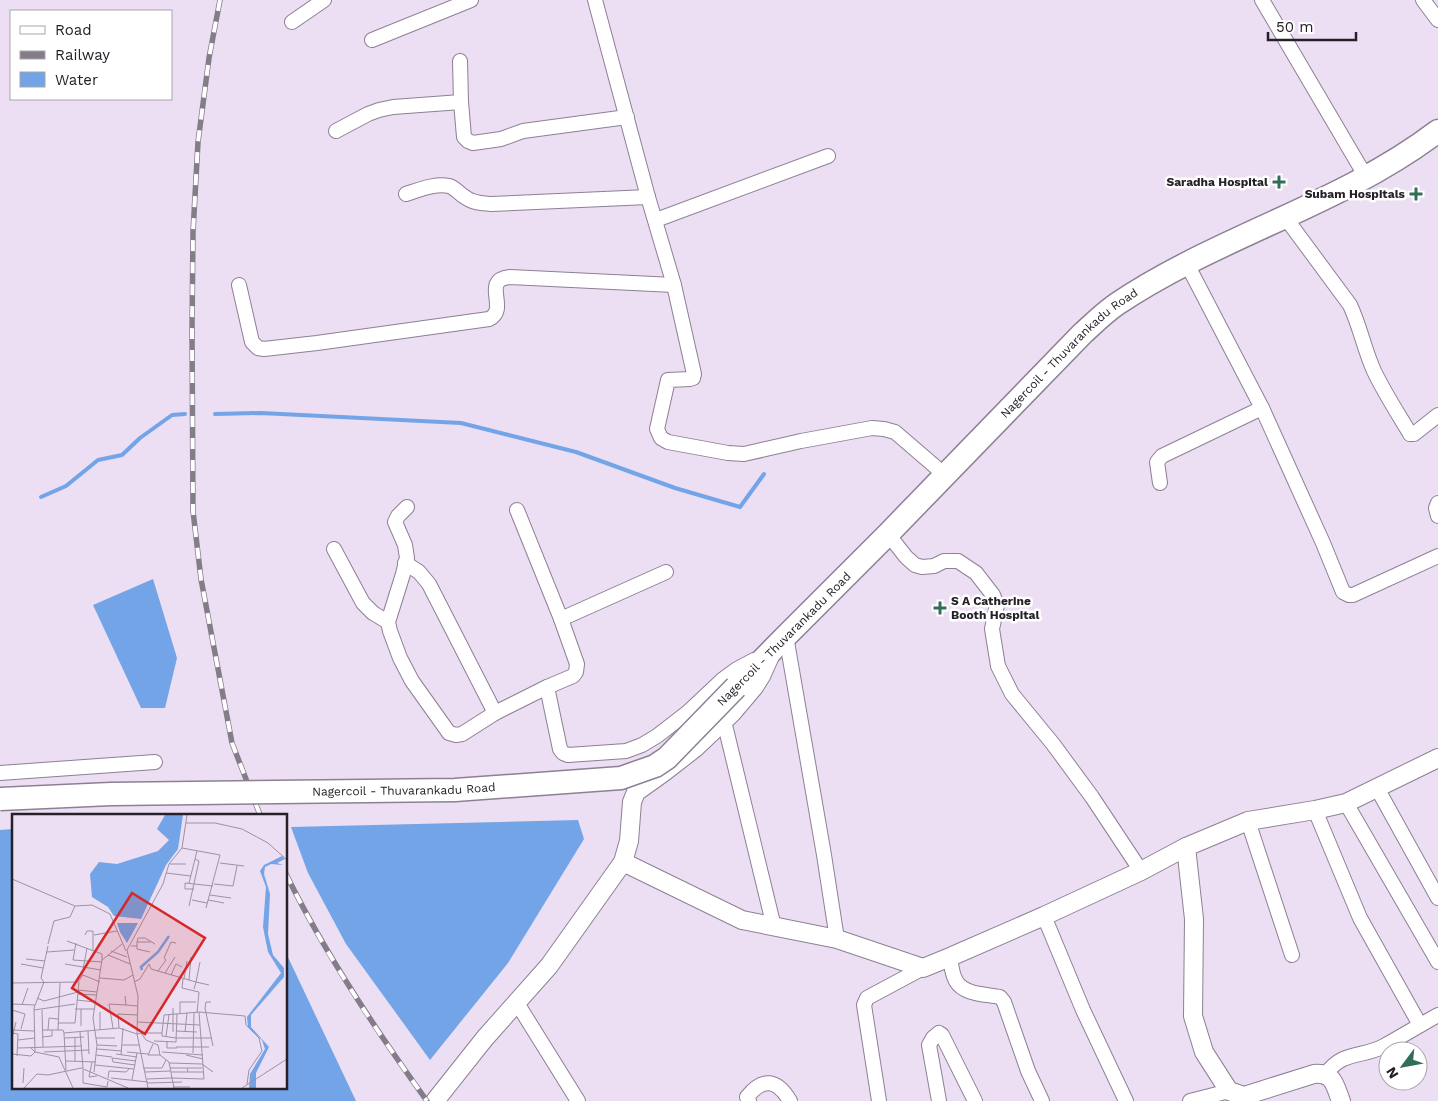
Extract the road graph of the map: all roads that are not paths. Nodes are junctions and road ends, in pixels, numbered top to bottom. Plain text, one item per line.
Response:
1 (324, 0) edge
2 (470, 0) edge
3 (595, 0) edge
4 (1262, 0) edge
5 (1423, 0) edge
6 (1438, 20) edge
7 (292, 22) dead end
8 (372, 40) dead end
9 (460, 61) dead end
10 (461, 102) junction
11 (627, 118) junction
12 (336, 131) dead end
13 (1438, 131) edge
14 (828, 156) dead end
15 (1366, 177) junction
16 (406, 194) dead end
17 (648, 197) junction
18 (1286, 217) junction
19 (656, 220) junction
20 (1187, 264) junction
21 (238, 285) dead end
22 (674, 285) junction
23 (1262, 408) junction
24 (1438, 415) edge
25 (945, 476) junction
26 (1160, 483) dead end
27 (1438, 503) edge
28 (407, 507) dead end
29 (517, 510) dead end
30 (1438, 516) edge
31 (888, 534) junction
32 (334, 549) dead end
33 (1438, 556) edge
34 (405, 563) junction
35 (666, 572) dead end
36 (561, 619) junction
37 (388, 622) junction
38 (780, 642) junction
39 (547, 687) junction
40 (495, 712) junction
41 (724, 721) junction
42 (1437, 760) edge
43 (155, 762) dead end
44 (0, 773) edge
45 (1377, 788) junction
46 (0, 799) edge
47 (1346, 803) junction
48 (1315, 810) junction
49 (1248, 821) junction
50 (1186, 847) junction
51 (623, 862) junction
52 (1140, 871) junction
53 (1438, 898) edge
54 (1044, 916) junction
55 (774, 927) junction
56 (836, 939) junction
57 (1292, 955) dead end
58 (950, 957) junction
59 (1438, 962) edge
60 (923, 968) junction
61 (517, 1004) junction
62 (1438, 1015) edge
63 (1420, 1025) junction
64 (1326, 1074) junction
65 (1228, 1091) junction
66 (435, 1101) edge
67 (578, 1101) edge
68 (749, 1101) edge
69 (790, 1101) edge
70 (879, 1101) edge
71 (939, 1101) edge
72 (975, 1101) edge
73 (1042, 1101) edge
74 (1126, 1101) edge
75 (1190, 1101) edge
76 (1341, 1101) edge

1 - 7 street
2 - 8 street
3 - 11 street
4 - 15 street
5 - 6 street
9 - 10 street
10 - 11 street
10 - 12 street
11 - 17 street
13 - 15 main road, Nagercoil - Thuvarankadu Road
14 - 19 street
15 - 18 main road, Nagercoil - Thuvarankadu Road
16 - 17 street
17 - 19 street
18 - 20 main road, Nagercoil - Thuvarankadu Road
18 - 24 street
19 - 22 street
20 - 23 street
20 - 25 main road, Nagercoil - Thuvarankadu Road
21 - 22 street
22 - 25 street
23 - 26 street
23 - 33 street
25 - 31 main road, Nagercoil - Thuvarankadu Road
27 - 30 street
28 - 34 street
29 - 36 street
31 - 38 main road, Nagercoil - Thuvarankadu Road
31 - 52 street
32 - 37 street
34 - 37 street
34 - 40 street
35 - 36 street
36 - 39 street
37 - 40 street
38 - 39 street
38 - 41 street
38 - 46 main road, Nagercoil - Thuvarankadu Road, bridge
38 - 56 street
39 - 40 street
41 - 51 street
41 - 55 street
42 - 45 street
43 - 44 street
45 - 47 street
45 - 53 street
47 - 48 street
47 - 59 street
48 - 49 street
48 - 63 street
49 - 50 street
49 - 57 street
50 - 52 street
50 - 65 street
51 - 55 street
51 - 61 street
52 - 54 street
54 - 58 street
54 - 74 street
55 - 56 street
56 - 60 street
58 - 60 street
58 - 73 street
60 - 70 street
61 - 66 street
61 - 67 street
62 - 63 street
63 - 64 street
64 - 65 street
64 - 76 street
65 - 75 street
68 - 69 street
71 - 72 street

